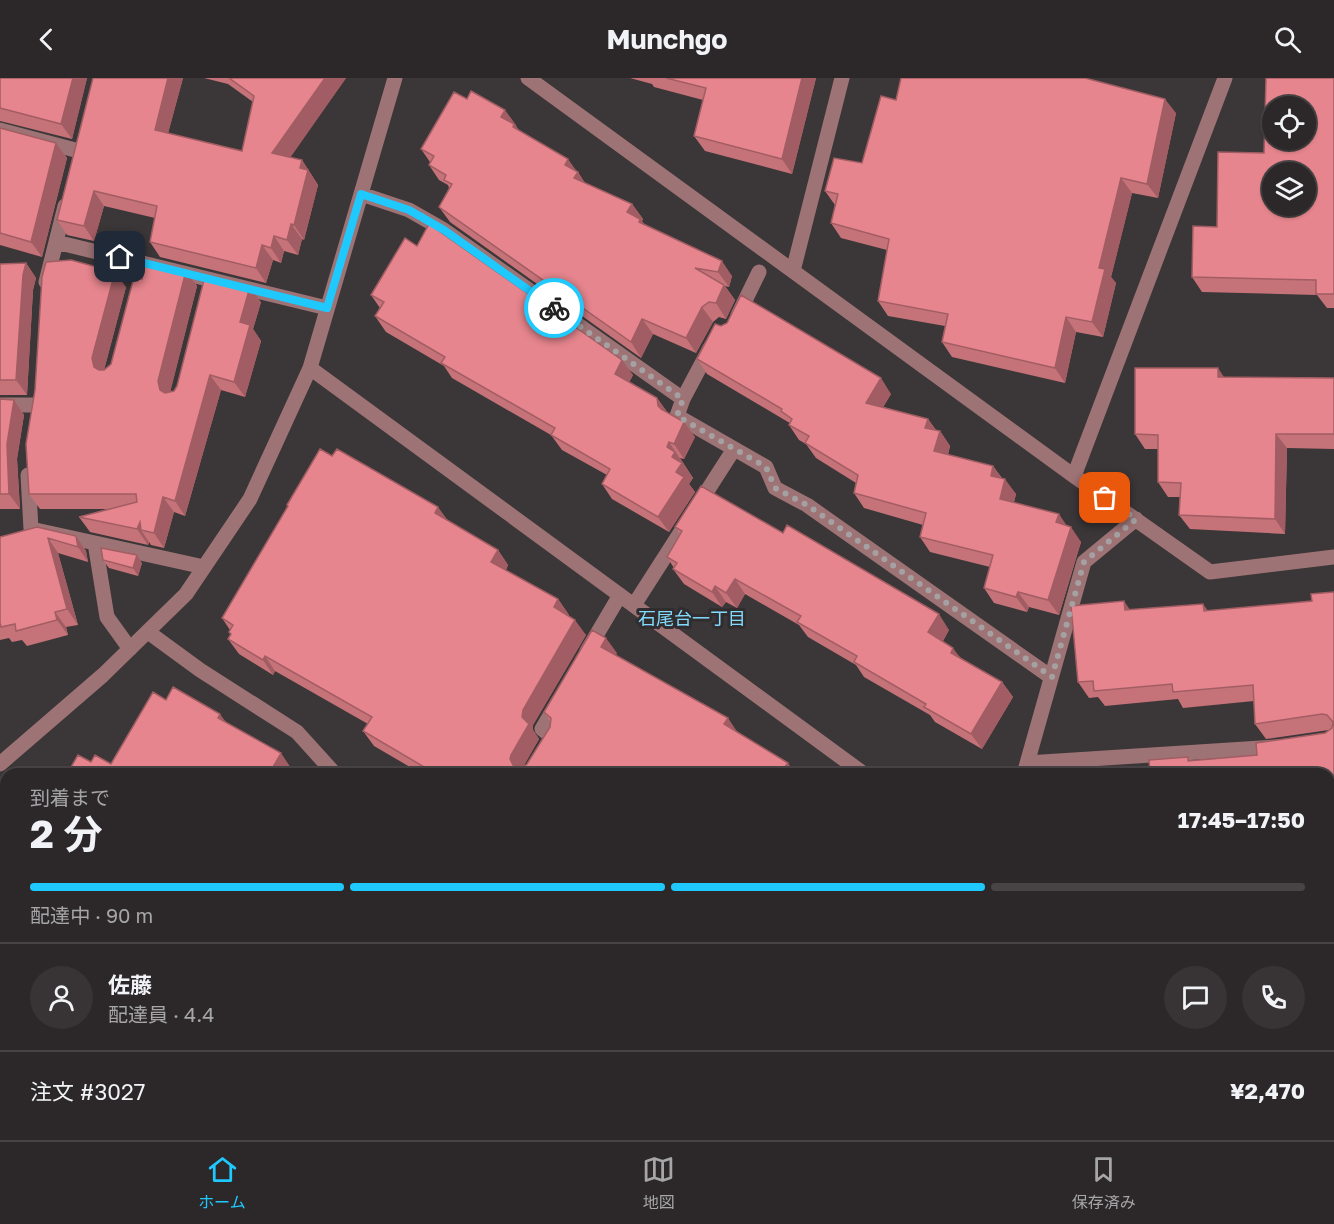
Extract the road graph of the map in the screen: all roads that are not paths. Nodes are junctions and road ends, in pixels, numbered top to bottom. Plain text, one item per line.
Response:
1 (395, 78) edge
2 (528, 78) edge
3 (842, 78) edge
4 (1225, 78) edge
5 (0, 130) edge
6 (78, 151) edge
7 (361, 194) junction
8 (67, 196) edge
9 (56, 242) junction
10 (793, 270) junction
11 (759, 272) dead end
12 (43, 302) edge
13 (327, 308) junction
14 (731, 331) edge
15 (715, 337) edge
16 (310, 368) junction
17 (683, 399) junction
18 (0, 405) edge
19 (35, 405) edge
20 (734, 449) junction
21 (27, 459) edge
22 (1074, 476) junction
23 (1136, 519) junction
24 (95, 543) junction
25 (1334, 557) edge
26 (204, 567) junction
27 (620, 595) junction
28 (634, 605) junction
29 (148, 632) junction
30 (130, 649) junction
31 (578, 667) edge
32 (1052, 677) junction
33 (566, 688) edge
34 (1288, 746) edge
35 (0, 764) edge
36 (330, 768) edge
37 (534, 768) edge
38 (856, 768) edge
39 (1026, 768) edge

1 - 7 street
2 - 10 street
3 - 10 street
4 - 22 street
5 - 6 street
7 - 13 street
7 - 17 street
8 - 9 street
9 - 12 street
9 - 13 street
10 - 22 street
11 - 14 street
13 - 16 street
15 - 17 street
16 - 26 street
16 - 27 street
17 - 20 street
18 - 19 street
20 - 28 street
20 - 32 street
21 - 24 street
22 - 23 street
23 - 25 street
23 - 32 street
24 - 26 street
24 - 30 street
26 - 29 street
27 - 28 street
27 - 31 street
28 - 38 street
29 - 30 street
29 - 36 street
30 - 35 street
32 - 39 street
33 - 37 street
34 - 39 street

